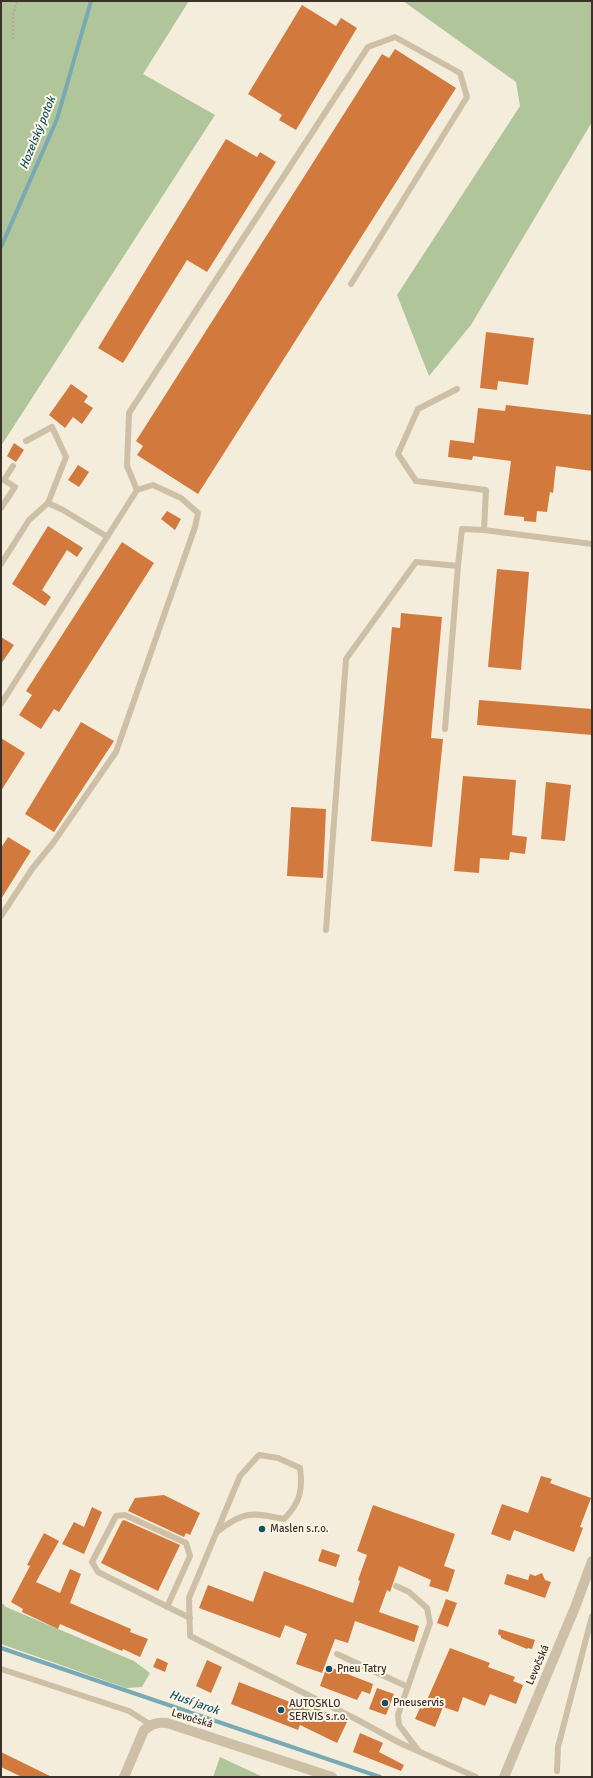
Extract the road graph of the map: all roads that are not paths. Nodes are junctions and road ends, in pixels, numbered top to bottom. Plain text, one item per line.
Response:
1 (351, 284) dead end
2 (457, 389) dead end
3 (26, 441) dead end
4 (13, 466) dead end
5 (137, 490) junction
6 (48, 503) junction
7 (1, 508) edge
8 (484, 530) junction
9 (106, 536) junction
10 (592, 544) edge
11 (1, 564) edge
12 (458, 566) junction
13 (1, 704) edge
14 (445, 729) dead end
15 (1, 916) edge
16 (326, 930) dead end
17 (217, 1532) junction
18 (592, 1562) edge
19 (396, 1586) dead end
20 (167, 1607) junction
21 (592, 1616) edge
22 (190, 1618) junction
23 (337, 1654) dead end
24 (1, 1669) edge
25 (408, 1686) junction
26 (151, 1725) junction
27 (419, 1751) junction
28 (557, 1771) dead end
29 (124, 1777) edge
30 (332, 1777) edge
31 (476, 1777) edge
32 (504, 1777) edge

1 - 5 lane
2 - 8 lane
3 - 6 lane
4 - 7 lane
5 - 9 lane
5 - 15 lane
6 - 9 lane
6 - 11 lane
8 - 10 lane
8 - 12 lane
9 - 13 lane
12 - 14 lane
12 - 16 lane
17 - 17 lane
17 - 22 lane
18 - 32 street, Levočská
19 - 25 lane
20 - 20 lane
20 - 22 lane
21 - 28 lane
22 - 27 lane
23 - 25 lane
24 - 26 lane
25 - 27 lane
26 - 29 street
26 - 30 street, Levočská
27 - 31 lane

